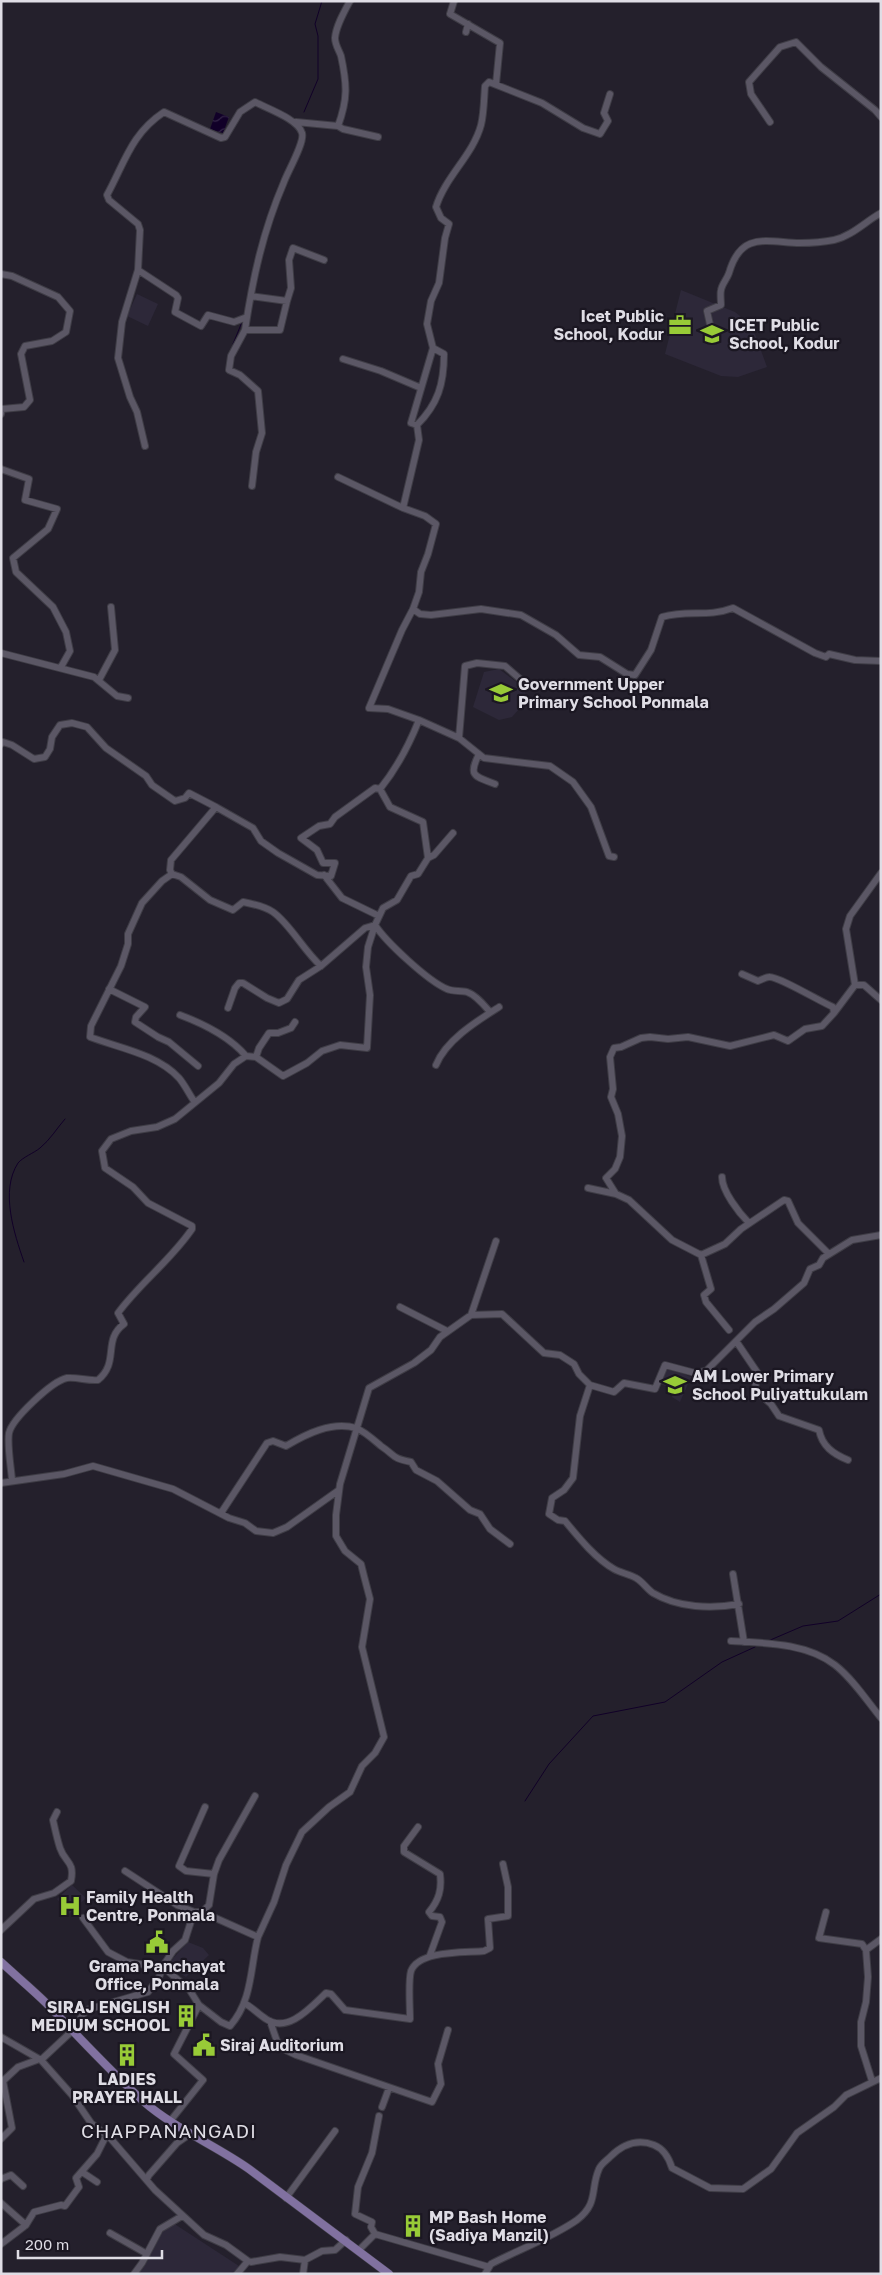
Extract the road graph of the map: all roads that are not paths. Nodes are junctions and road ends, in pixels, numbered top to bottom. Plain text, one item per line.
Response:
1 (350, 1) edge
2 (454, 1) edge
3 (468, 24) junction
4 (466, 32) dead end
5 (496, 84) junction
6 (610, 94) dead end
7 (881, 117) edge
8 (296, 122) junction
9 (770, 122) dead end
10 (338, 126) junction
11 (378, 137) dead end
12 (881, 213) edge
13 (324, 260) dead end
14 (138, 270) junction
15 (1, 274) edge
16 (251, 296) junction
17 (287, 301) junction
18 (247, 317) junction
19 (245, 330) junction
20 (713, 338) dead end
21 (433, 348) junction
22 (343, 359) dead end
23 (421, 388) junction
24 (1, 414) edge
25 (417, 425) junction
26 (145, 446) dead end
27 (1, 468) edge
28 (338, 477) dead end
29 (252, 486) dead end
30 (403, 508) junction
31 (111, 607) dead end
32 (413, 610) junction
33 (1, 653) edge
34 (881, 661) edge
35 (60, 667) junction
36 (99, 680) junction
37 (527, 685) dead end
38 (128, 698) dead end
39 (419, 720) junction
40 (459, 738) junction
41 (1, 744) edge
42 (479, 754) junction
43 (495, 784) dead end
44 (380, 789) junction
45 (216, 807) junction
46 (453, 833) dead end
47 (614, 857) dead end
48 (428, 858) junction
49 (881, 873) edge
50 (172, 874) junction
51 (324, 875) junction
52 (379, 916) junction
53 (375, 925) junction
54 (321, 966) junction
55 (742, 974) dead end
56 (855, 985) junction
57 (109, 989) junction
58 (881, 1000) edge
59 (499, 1007) dead end
60 (228, 1008) dead end
61 (490, 1012) junction
62 (834, 1013) junction
63 (180, 1015) dead end
64 (295, 1022) dead end
65 (246, 1056) junction
66 (256, 1057) junction
67 (436, 1065) dead end
68 (198, 1066) dead end
69 (194, 1102) junction
70 (722, 1177) dead end
71 (588, 1188) dead end
72 (619, 1195) junction
73 (749, 1223) junction
74 (881, 1235) edge
75 (496, 1241) dead end
76 (829, 1254) junction
77 (701, 1255) junction
78 (400, 1307) dead end
79 (471, 1315) junction
80 (728, 1330) dead end
81 (447, 1332) junction
82 (736, 1340) junction
83 (590, 1385) junction
84 (356, 1428) junction
85 (848, 1460) dead end
86 (12, 1480) junction
87 (1, 1483) edge
88 (339, 1490) junction
89 (221, 1513) junction
90 (510, 1544) dead end
91 (733, 1574) dead end
92 (739, 1604) junction
93 (731, 1641) dead end
94 (744, 1642) junction
95 (881, 1718) edge
96 (255, 1796) dead end
97 (204, 1807) dead end
98 (57, 1812) dead end
99 (418, 1827) dead end
100 (503, 1864) dead end
101 (126, 1871) dead end
102 (214, 1874) junction
103 (194, 1912) junction
104 (826, 1912) dead end
105 (211, 1916) dead end
106 (83, 1918) dead end
107 (1, 1930) edge
108 (258, 1936) junction
109 (881, 1940) edge
110 (866, 1950) junction
111 (430, 1955) junction
112 (1, 1962) edge
113 (164, 1968) junction
114 (244, 2003) junction
115 (199, 2005) junction
116 (270, 2021) junction
117 (448, 2030) dead end
118 (72, 2031) junction
119 (1, 2037) edge
120 (39, 2060) junction
121 (881, 2078) edge
122 (2, 2081) edge
123 (872, 2081) junction
124 (389, 2088) junction
125 (3, 2094) edge
126 (382, 2107) dead end
127 (379, 2116) dead end
128 (170, 2120) junction
129 (335, 2131) dead end
130 (190, 2134) junction
131 (106, 2136) junction
132 (1, 2139) edge
133 (82, 2172) junction
134 (1, 2179) edge
135 (147, 2180) junction
136 (97, 2182) dead end
137 (23, 2186) dead end
138 (286, 2198) junction
139 (1, 2203) edge
140 (182, 2216) junction
141 (26, 2225) junction
142 (110, 2233) dead end
143 (375, 2234) junction
144 (346, 2240) junction
145 (1, 2244) edge
146 (359, 2250) junction
147 (147, 2254) junction
148 (305, 2260) junction
149 (248, 2261) junction
150 (487, 2271) edge
151 (134, 2274) edge
152 (237, 2274) edge
153 (303, 2274) edge
154 (389, 2274) edge

1 - 10 street
2 - 3 street
3 - 4 street
3 - 5 street
5 - 6 street
5 - 21 street
7 - 9 street
8 - 10 street
8 - 14 street
8 - 16 street
10 - 11 street
12 - 20 street
13 - 17 street
14 - 18 street
14 - 26 street
15 - 24 street
16 - 17 street
16 - 18 street
17 - 19 street
18 - 19 street
19 - 29 street
21 - 23 street
21 - 25 street
22 - 23 street
23 - 25 street
25 - 30 street
27 - 35 street
28 - 30 street
30 - 32 street
31 - 36 street
32 - 34 street
32 - 39 street
33 - 35 street
35 - 36 street
36 - 38 street
37 - 40 street
39 - 40 street
39 - 44 street
40 - 42 street
41 - 45 street
42 - 43 street
42 - 47 street
44 - 48 street
44 - 51 street
45 - 50 street
45 - 51 street
46 - 48 street
48 - 52 street
49 - 56 street
50 - 54 street
50 - 57 street
51 - 52 street
52 - 53 street
53 - 54 street
53 - 61 street
53 - 66 street
54 - 60 street
55 - 62 street
56 - 58 street
56 - 62 street
57 - 68 street
57 - 69 street
59 - 61 street
61 - 67 street
62 - 72 street
63 - 65 street
64 - 66 street
65 - 66 street
65 - 69 street
69 - 86 street
70 - 73 street
71 - 72 street
72 - 77 street
73 - 76 street
73 - 77 street
74 - 76 street
75 - 79 street
76 - 82 street
77 - 80 street
78 - 81 street
79 - 81 street
79 - 83 street
81 - 84 street
82 - 83 street
82 - 85 street
83 - 92 street
84 - 88 street
84 - 89 street
84 - 90 street
86 - 87 street
86 - 89 street
88 - 89 street
88 - 108 street
91 - 92 street
92 - 94 street
93 - 94 street
94 - 95 street
96 - 102 street
97 - 102 street
98 - 107 street
99 - 111 street
100 - 111 street
101 - 103 street
102 - 103 street
103 - 113 street
104 - 110 street
105 - 108 street
106 - 113 street
108 - 114 street
109 - 110 street
110 - 123 street
111 - 116 street
112 - 118 main road
113 - 115 street
113 - 118 street
114 - 115 street
114 - 116 street
115 - 128 street
116 - 124 street
117 - 124 street
118 - 120 street
118 - 128 main road
119 - 120 street
120 - 122 street
120 - 131 street
121 - 123 street
122 - 125 street
123 - 150 street
124 - 126 street
125 - 132 street
127 - 143 street
128 - 130 main road
129 - 138 street
130 - 135 street
130 - 138 main road
131 - 133 street
131 - 135 street
133 - 136 street
133 - 141 street
134 - 137 street
135 - 140 street
138 - 144 main road
139 - 141 street
140 - 147 street
140 - 149 street
141 - 145 street
142 - 147 street
143 - 146 street
143 - 150 street
144 - 146 main road
144 - 148 street
146 - 154 main road
147 - 151 street
148 - 149 street
148 - 153 street
149 - 152 street

